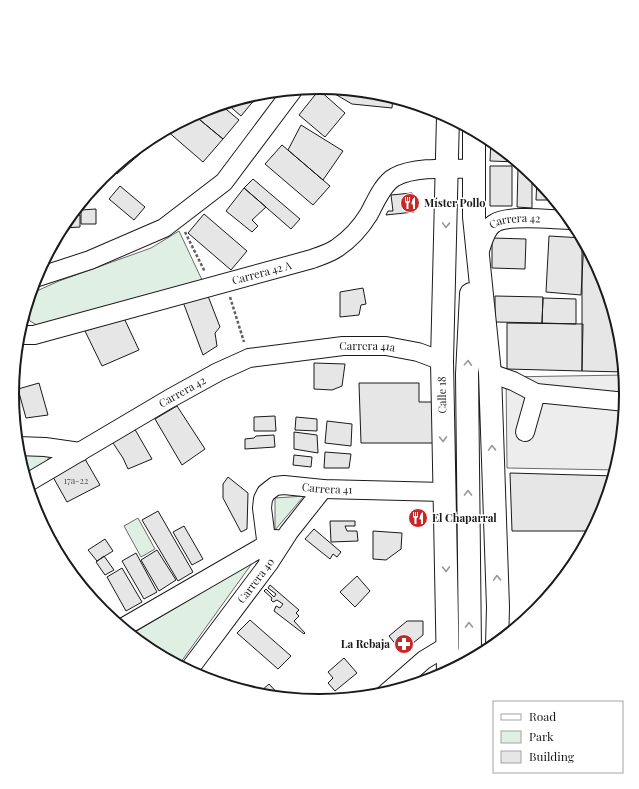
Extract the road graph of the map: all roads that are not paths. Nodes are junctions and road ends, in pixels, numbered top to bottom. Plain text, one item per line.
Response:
1 (288, 96) edge
2 (448, 123) edge
3 (474, 137) edge
4 (447, 169) junction
5 (474, 169) junction
6 (474, 217) junction
7 (563, 220) edge
8 (478, 256) junction
9 (44, 275) edge
10 (25, 335) edge
11 (292, 352) joint
12 (442, 361) junction
13 (490, 373) junction
14 (536, 392) junction
15 (620, 401) edge
16 (525, 432) dead end
17 (24, 446) edge
18 (80, 452) junction
19 (31, 480) edge
20 (324, 489) junction
21 (444, 492) junction
22 (289, 532) junction
23 (266, 545) junction
24 (269, 563) junction
25 (498, 607) junction
26 (127, 625) edge
27 (512, 625) edge
28 (497, 636) edge
29 (447, 646) junction
30 (469, 656) edge
31 (192, 666) edge
32 (448, 666) edge
33 (395, 685) edge

1 - 9 street
2 - 4 main road, Calle 18
3 - 5 main road
4 - 5 street, Carrera 42 A
4 - 10 street, Carrera 42 A
4 -> 12 main road, Calle 18
5 - 6 main road
6 - 8 main road
30 -> 6 main road
7 - 8 street, Carrera 42
8 - 13 main road
11 - 12 street, Carrera 41a
11 - 18 street, Carrera 42
12 -> 21 main road, Calle 18
13 - 14 street
25 -> 13 main road
14 - 15 street
14 - 16 street
17 - 18 street
18 - 19 street, Carrera 42
20 - 21 street, Carrera 41
20 - 22 street, Carrera 40
20 - 23 street, Carrera 41
21 -> 29 main road, Calle 18
22 - 23 street
22 - 24 street, Carrera 40
23 - 24 street
23 - 26 street
24 - 31 street, Carrera 40
25 - 27 main road
25 - 28 main road
29 - 32 main road, Calle 18
29 - 33 street

